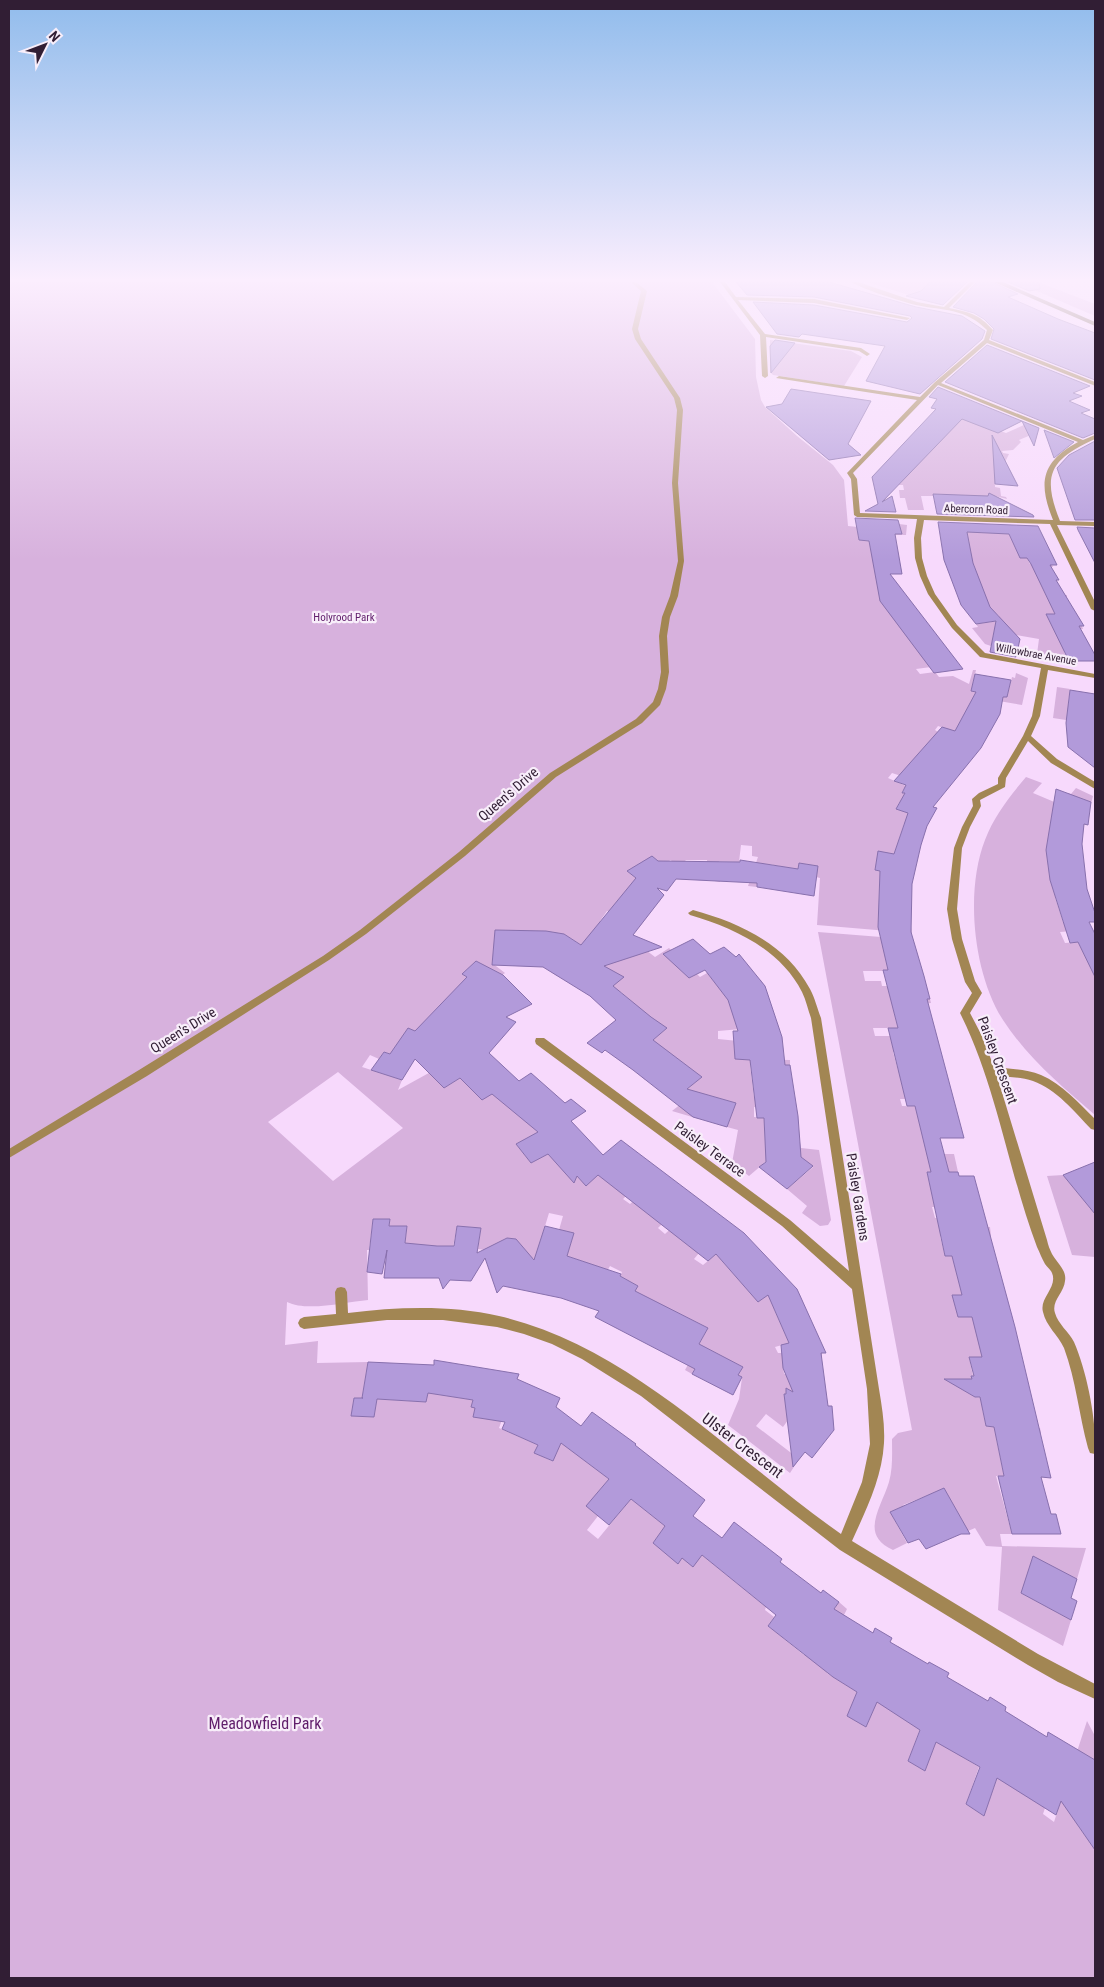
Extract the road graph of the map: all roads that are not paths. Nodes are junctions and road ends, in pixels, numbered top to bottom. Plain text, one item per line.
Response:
1 (662, 375) edge
2 (947, 375) edge
3 (1071, 375) edge
4 (779, 378) dead end
5 (937, 383) junction
6 (1095, 384) edge
7 (920, 400) junction
8 (1095, 437) edge
9 (1083, 442) junction
10 (920, 517) junction
11 (1054, 522) junction
12 (1095, 524) edge
13 (1095, 609) edge
14 (1045, 667) junction
15 (1095, 676) edge
16 (1027, 736) junction
17 (1095, 786) edge
18 (694, 913) dead end
19 (540, 1041) dead end
20 (990, 1071) junction
21 (1095, 1126) edge
22 (9, 1154) edge
23 (857, 1286) junction
24 (341, 1292) dead end
25 (342, 1318) junction
26 (304, 1323) dead end
27 (1095, 1448) edge
28 (844, 1544) junction
29 (1095, 1692) edge

1 - 22 street, Queen's Drive
2 - 5 street
3 - 6 street
4 - 7 street
5 - 7 street
5 - 9 street
7 - 10 street, Abercorn Road
8 - 9 street
9 - 11 street
10 - 11 street, Abercorn Road
10 - 14 street, Willowbrae Avenue
11 - 12 street, Abercorn Road
11 - 13 street
14 - 15 street, Willowbrae Avenue
14 - 16 street, Paisley Crescent
16 - 17 street
16 - 20 street, Paisley Crescent
18 - 23 street, Paisley Gardens
19 - 23 street, Paisley Terrace
20 - 21 street
20 - 27 street, Paisley Crescent
23 - 28 street, Paisley Gardens
24 - 25 street
25 - 26 street, Ulster Crescent
25 - 28 street, Ulster Crescent
28 - 29 street, Ulster Crescent

